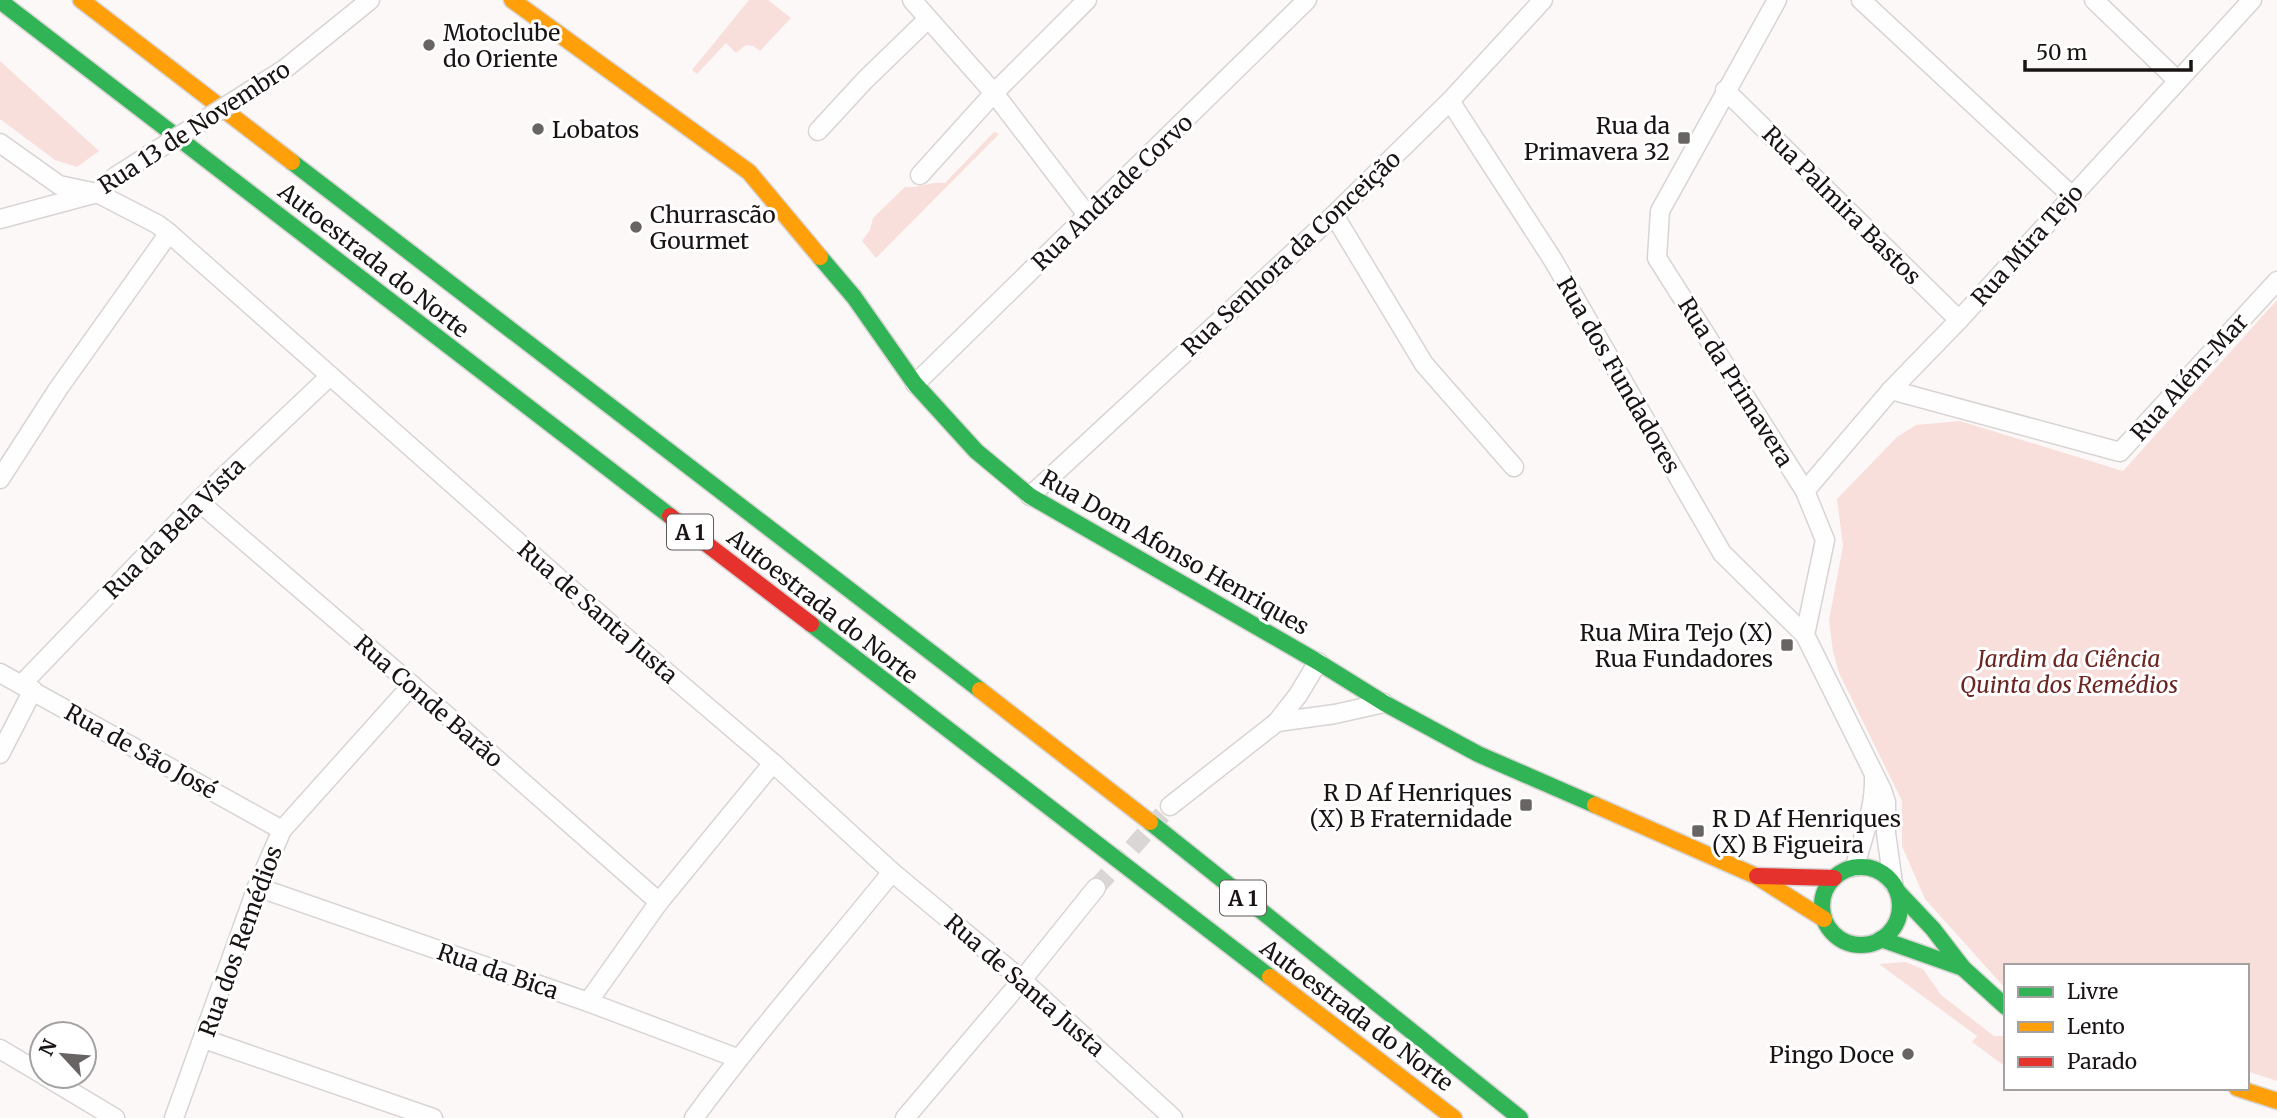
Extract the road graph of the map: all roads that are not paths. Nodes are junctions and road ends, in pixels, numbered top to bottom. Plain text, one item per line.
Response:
1 (81, 0) edge
2 (370, 0) edge
3 (512, 0) edge
4 (912, 0) edge
5 (1087, 0) edge
6 (1307, 0) edge
7 (1543, 0) edge
8 (1777, 0) edge
9 (1861, 0) edge
10 (2094, 0) edge
11 (2252, 0) edge
12 (0, 1) edge
13 (928, 19) junction
14 (2177, 80) junction
15 (1725, 90) junction
16 (993, 93) junction
17 (1450, 101) junction
18 (818, 131) dead end
19 (0, 143) edge
20 (920, 175) dead end
21 (97, 193) junction
22 (2072, 196) junction
23 (1334, 215) junction
24 (1088, 216) junction
25 (0, 219) edge
26 (169, 233) junction
27 (2277, 281) edge
28 (1959, 320) junction
29 (330, 376) junction
30 (915, 384) junction
31 (1891, 390) junction
32 (1514, 467) dead end
33 (0, 479) edge
34 (1805, 491) junction
35 (1030, 496) junction
36 (198, 501) junction
37 (1805, 635) junction
38 (1318, 662) junction
39 (0, 673) edge
40 (412, 685) junction
41 (28, 687) junction
42 (1384, 703) junction
43 (1278, 722) junction
44 (0, 754) edge
45 (773, 763) junction
46 (1874, 775) junction
47 (1170, 806) tunnel mouth
48 (282, 830) junction
49 (1855, 867) junction
50 (892, 872) junction
51 (1756, 876) junction
52 (1834, 878) junction
53 (257, 887) junction
54 (1096, 888) tunnel mouth
55 (1896, 888) junction
56 (659, 902) junction
57 (1824, 919) junction
58 (1881, 939) junction
59 (1963, 968) junction
60 (1022, 980) junction
61 (588, 1002) junction
62 (2004, 1005) edge
63 (204, 1039) junction
64 (0, 1049) edge
65 (737, 1059) junction
66 (28, 1066) edge
67 (68, 1090) edge
68 (2243, 1090) edge
69 (2277, 1101) edge
70 (1153, 1112) edge
71 (115, 1118) edge
72 (174, 1118) edge
73 (433, 1118) edge
74 (694, 1118) edge
75 (905, 1118) edge
76 (1173, 1118) edge
77 (1454, 1118) edge
78 (1520, 1118) edge

1 - 78 main road, Autoestrada do Norte / A 1
2 - 21 street, Rua 13 de Novembro, bridge
3 - 30 main road, Rua Dom Afonso Henriques
4 - 13 street
5 - 16 street
6 - 24 street, Rua Andrade Corvo
7 - 17 street, Rua Senhora da Conceição
8 - 15 street, Rua da Primavera
9 - 22 street
10 - 14 street
11 - 14 street, Rua Mira Tejo
12 - 77 main road, Autoestrada do Norte / A 1
13 - 16 street
13 - 18 street
14 - 22 street, Rua Mira Tejo
15 - 28 street, Rua Palmira Bastos
15 - 34 street, Rua da Primavera
16 - 20 street
16 - 24 street
17 - 23 street, Rua Senhora da Conceição
17 - 37 street, Rua dos Fundadores
19 - 21 street, Rua de Santa Justa
21 - 25 street, Rua 13 de Novembro
21 - 26 street, Rua de Santa Justa
22 - 28 street, Rua Mira Tejo
23 - 32 street
23 - 35 street, Rua Senhora da Conceição
24 - 30 street, Rua Andrade Corvo
26 - 29 street, Rua de Santa Justa
26 - 33 street
27 - 31 street, Rua Além-Mar
28 - 31 street, Rua Mira Tejo
29 - 36 street, Rua da Bela Vista
29 - 45 street, Rua de Santa Justa
30 - 35 main road, Rua Dom Afonso Henriques
31 - 34 street, Rua Mira Tejo
34 - 37 street, Rua da Primavera
35 - 38 main road, Rua Dom Afonso Henriques
36 - 40 street, Rua Conde Barão
36 - 41 street, Rua da Bela Vista
37 - 46 street
38 - 42 main road, Rua Dom Afonso Henriques
38 - 43 street
39 - 41 street, Rua de São José
40 - 48 street, Rua dos Remédios
40 - 56 street, Rua Conde Barão
41 - 44 street, Rua da Bela Vista
41 - 48 street, Rua de São José
42 - 43 street
42 - 51 main road, Rua Dom Afonso Henriques
43 - 47 street
45 - 50 street, Rua de Santa Justa
45 - 56 street
46 - 49 street
46 - 55 street
48 - 53 street, Rua dos Remédios
49 - 52 main road
49 - 55 main road
50 - 60 street, Rua de Santa Justa
50 - 65 street
51 - 52 main road, Rua Dom Afonso Henriques
51 - 57 main road, Rua Dom Afonso Henriques
52 - 57 main road
53 - 61 street, Rua da Bica
53 - 63 street, Rua dos Remédios
54 - 60 street
55 - 58 main road
55 - 59 main road
56 - 61 street
57 - 58 main road
58 - 59 main road
59 - 62 main road
60 - 70 street, Rua de Santa Justa
60 - 75 street
61 - 65 street, Rua da Bica
63 - 72 street, Rua dos Remédios
63 - 73 street
64 - 66 street
65 - 74 street
67 - 71 street
68 - 69 main road
70 - 76 street, Rua de Santa Justa

